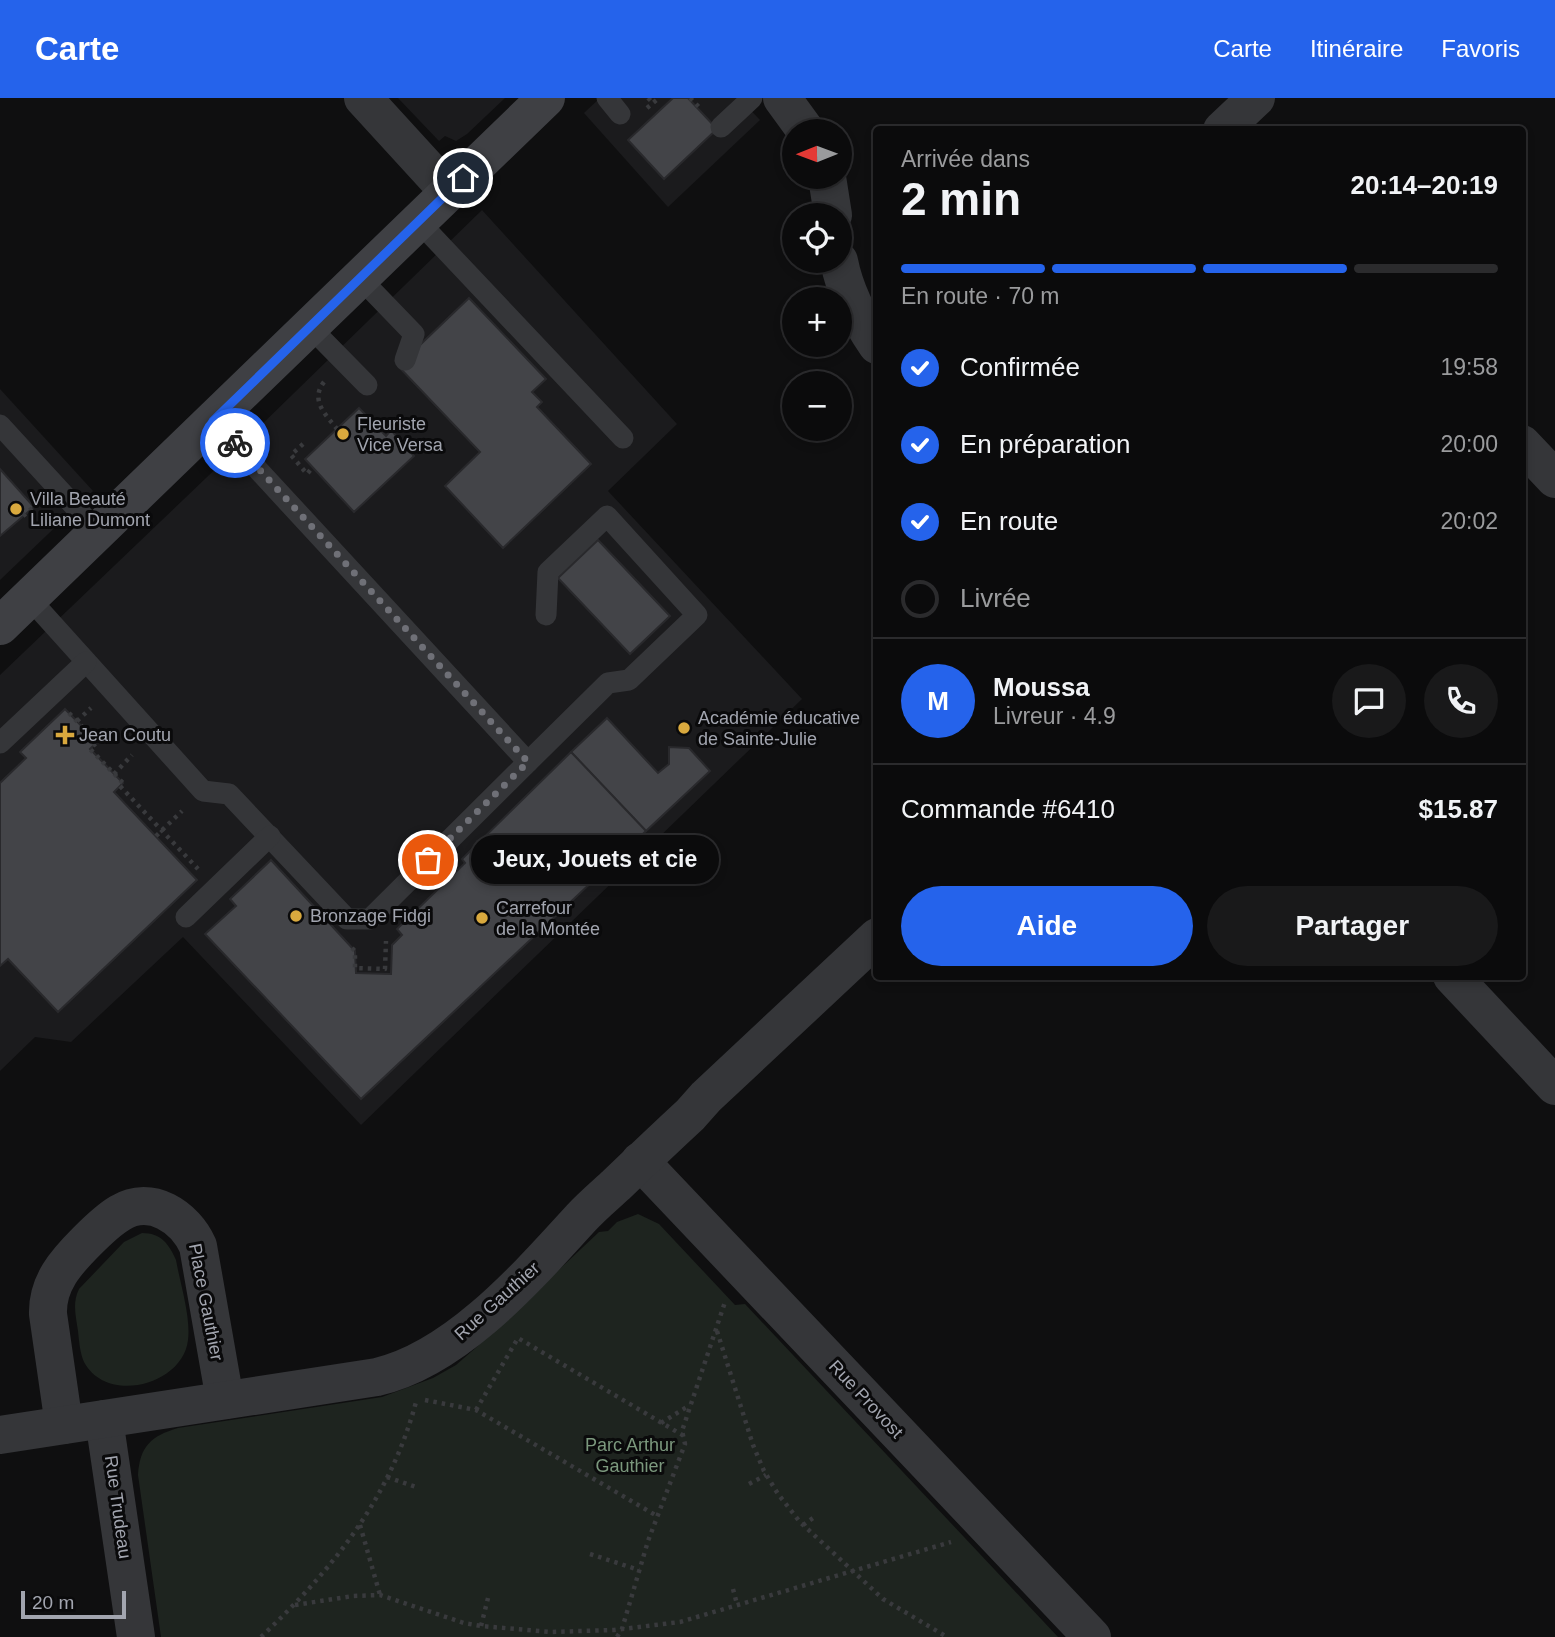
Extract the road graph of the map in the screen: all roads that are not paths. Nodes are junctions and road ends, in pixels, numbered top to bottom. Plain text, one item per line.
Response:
1 (363, 98) edge
2 (752, 98) edge
3 (782, 98) edge
4 (1256, 98) edge
5 (530, 103) edge
6 (797, 119) edge
7 (1228, 126) edge
8 (721, 127) dead end
9 (449, 192) junction
10 (419, 222) junction
11 (841, 273) edge
12 (360, 278) junction
13 (310, 327) junction
14 (873, 338) edge
15 (405, 360) dead end
16 (367, 385) dead end
17 (213, 421) junction
18 (0, 425) edge
19 (623, 438) dead end
20 (1526, 448) edge
21 (1555, 479) edge
22 (98, 531) junction
23 (29, 598) junction
24 (545, 615) dead end
25 (0, 626) edge
26 (86, 662) junction
27 (0, 743) edge
28 (528, 762) junction
29 (270, 836) junction
30 (186, 917) dead end
31 (873, 941) edge
32 (1456, 980) edge
33 (1555, 1086) edge
34 (640, 1161) junction
35 (225, 1400) junction
36 (104, 1419) junction
37 (64, 1425) junction
38 (0, 1435) edge
39 (136, 1637) edge
40 (1092, 1637) edge

1 - 9 street
2 - 8 lane
3 - 6 street
4 - 7 street
5 - 9 street
9 - 10 street
10 - 12 street
10 - 19 lane
11 - 14 street
12 - 13 street
12 - 15 lane
13 - 16 lane
13 - 17 street
17 - 22 street
17 - 28 lane
18 - 22 lane
20 - 21 street
22 - 23 street
23 - 25 street
23 - 26 lane
24 - 28 lane
26 - 27 lane
26 - 29 lane
28 - 29 lane
29 - 30 lane
31 - 34 street, Rue Gauthier
32 - 33 street
34 - 35 street, Rue Gauthier
34 - 40 street, Rue Provost
35 - 36 street, Rue Gauthier
35 - 37 street, Place Gauthier
36 - 37 street, Rue Gauthier
36 - 39 street, Rue Trudeau
37 - 38 street, Rue Gauthier

